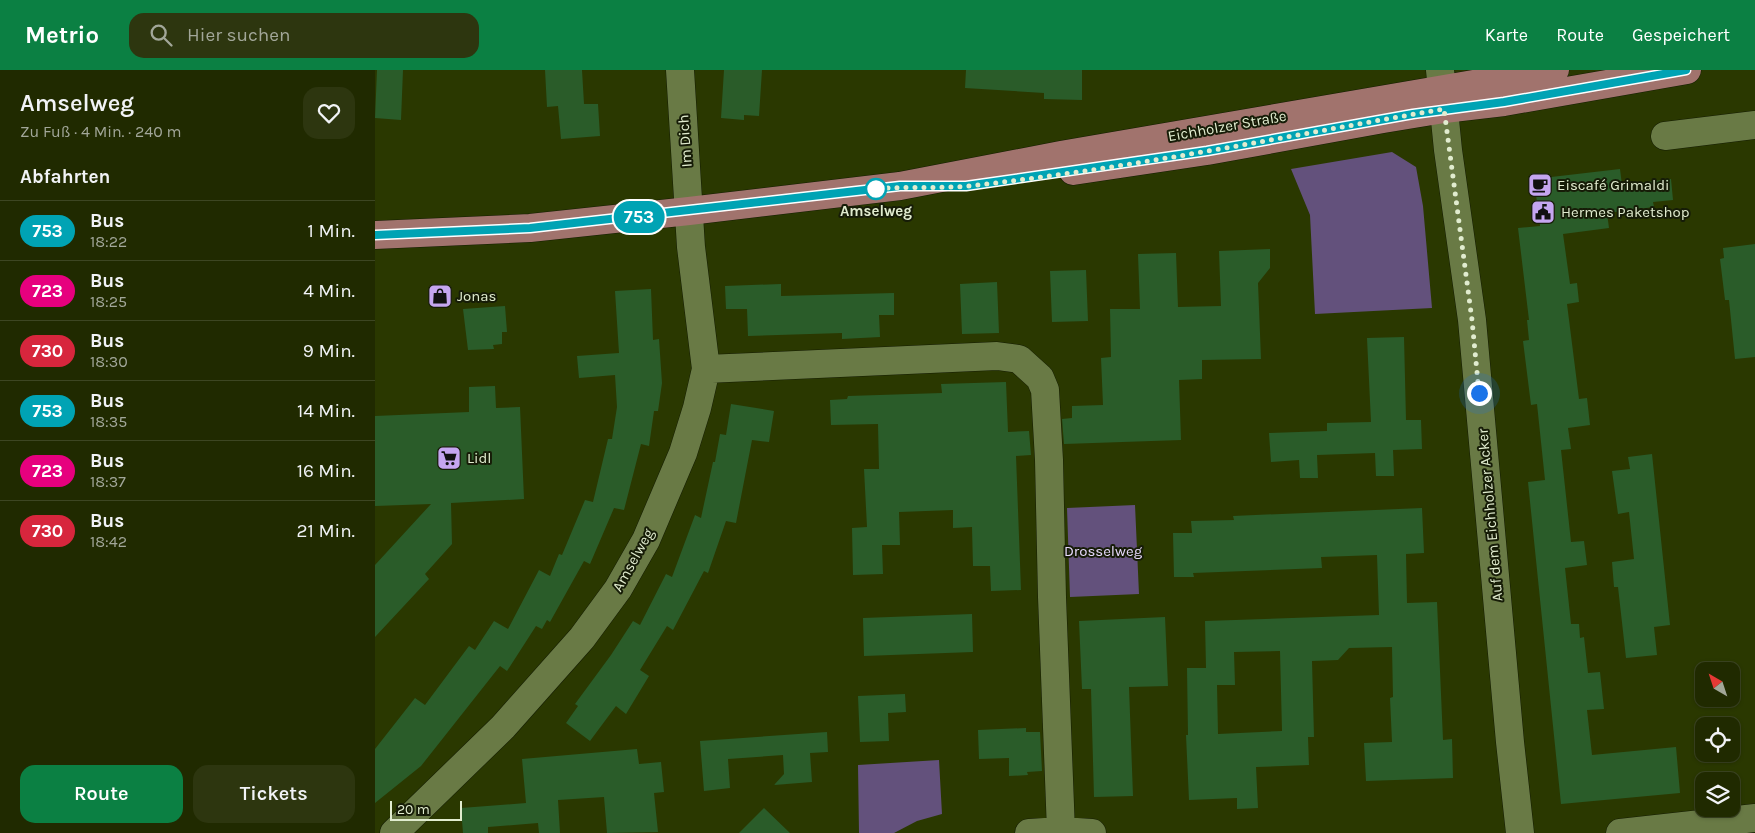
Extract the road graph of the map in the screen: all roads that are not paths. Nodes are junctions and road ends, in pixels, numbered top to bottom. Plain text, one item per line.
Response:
1 (681, 70) edge
2 (1555, 70) edge
3 (1687, 70) edge
4 (1442, 89) edge
5 (1755, 126) edge
6 (1665, 136) dead end
7 (689, 211) junction
8 (375, 234) edge
9 (706, 370) junction
10 (1755, 818) edge
11 (1061, 831) junction
12 (394, 833) edge
13 (1029, 833) edge
14 (1092, 833) edge
15 (1521, 833) edge
16 (1620, 833) edge

1 - 7 street, Im Dich
2 - 4 main road, Eichholzer Straße
3 - 4 main road, Eichholzer Straße
4 - 7 main road, Eichholzer Straße
4 - 15 street, Auf dem Eichholzer Acker
5 - 6 street
7 - 8 main road, Eichholzer Straße
7 - 9 street, Amselweg
9 - 11 street
9 - 12 street, Amselweg
10 - 16 street
11 - 13 street
11 - 14 street

